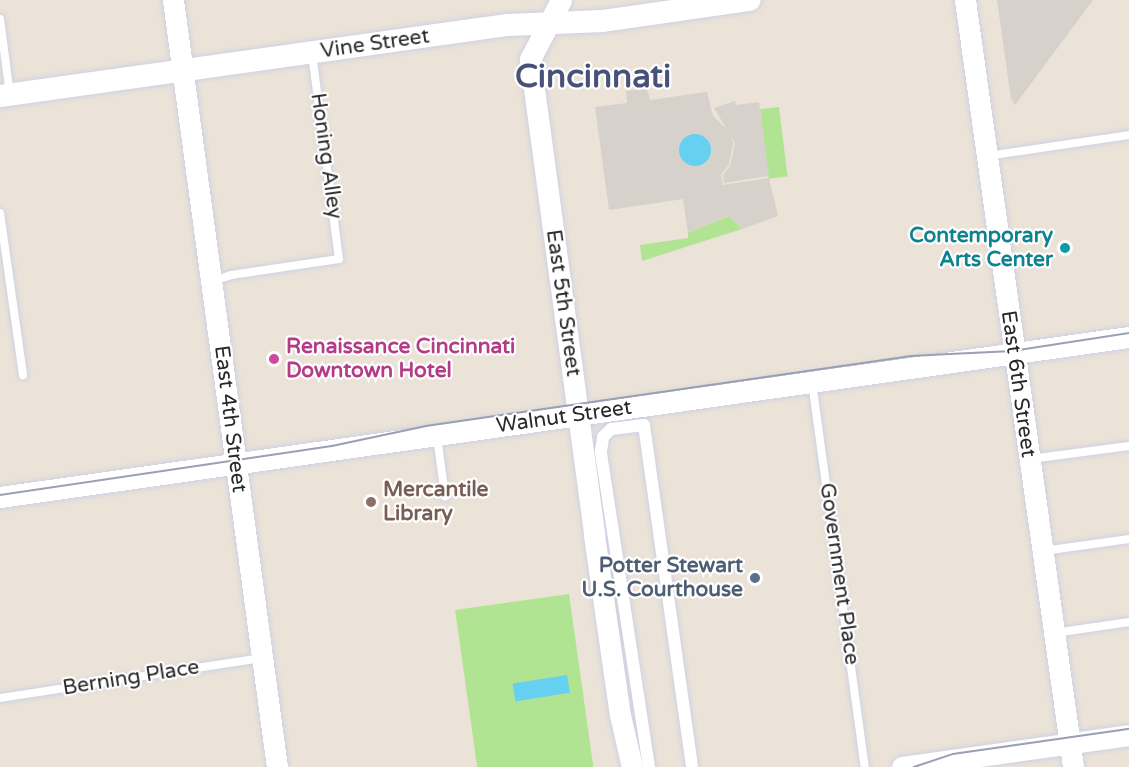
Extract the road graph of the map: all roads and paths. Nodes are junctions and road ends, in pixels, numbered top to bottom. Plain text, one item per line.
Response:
1 (173, 0) edge
2 (561, 0) edge
3 (750, 0) edge
4 (965, 0) edge
5 (0, 18) edge
6 (552, 22) junction
7 (312, 53) junction
8 (183, 71) junction
9 (5, 96) edge
10 (1129, 135) edge
11 (986, 156) junction
12 (0, 213) edge
13 (213, 281) junction
14 (1129, 337) edge
15 (1014, 353) junction
16 (24, 375) dead end
17 (812, 382) junction
18 (578, 415) junction
19 (642, 415) junction
20 (436, 435) junction
21 (1129, 446) edge
22 (1029, 459) junction
23 (236, 464) junction
24 (445, 496) dead end
25 (0, 497) edge
26 (1129, 539) edge
27 (1042, 551) junction
28 (1129, 622) edge
29 (1054, 633) junction
30 (262, 658) junction
31 (0, 698) edge
32 (1129, 735) edge
33 (1069, 743) junction
34 (277, 767) edge
35 (632, 767) edge
36 (649, 767) edge
37 (692, 767) edge
38 (865, 767) edge
39 (902, 767) edge
40 (1073, 767) edge

1 - 8 street, East 4th Street
2 - 6 street, East 5th Street
3 - 6 main road, Vine Street
4 - 11 street, East 6th Street
5 - 9 lane
6 - 7 main road, Vine Street
6 - 18 street, East 5th Street
7 - 8 main road, Vine Street
7 - 13 lane, Honing Alley
8 - 9 main road, Vine Street
8 - 13 street, East 4th Street
10 - 11 lane
11 - 15 street, East 6th Street
12 - 16 lane
13 - 23 street, East 4th Street
14 - 15 street, Walnut Street
15 - 17 street, Walnut Street
15 - 22 street, East 6th Street
17 - 19 street, Walnut Street
17 - 38 lane, Government Place
18 - 19 street, Walnut Street
18 - 20 street, Walnut Street
18 - 35 street, East 5th Street
19 - 36 street
19 - 37 lane
20 - 23 street, Walnut Street
20 - 24 lane
21 - 22 lane
22 - 27 street, East 6th Street
23 - 25 street, Walnut Street
23 - 30 street, East 4th Street
26 - 27 lane
27 - 29 street, East 6th Street
28 - 29 lane
29 - 33 street, East 6th Street
30 - 31 lane, Berning Place
30 - 34 street, East 4th Street
32 - 33 street
33 - 39 street
33 - 40 street, East 6th Street

